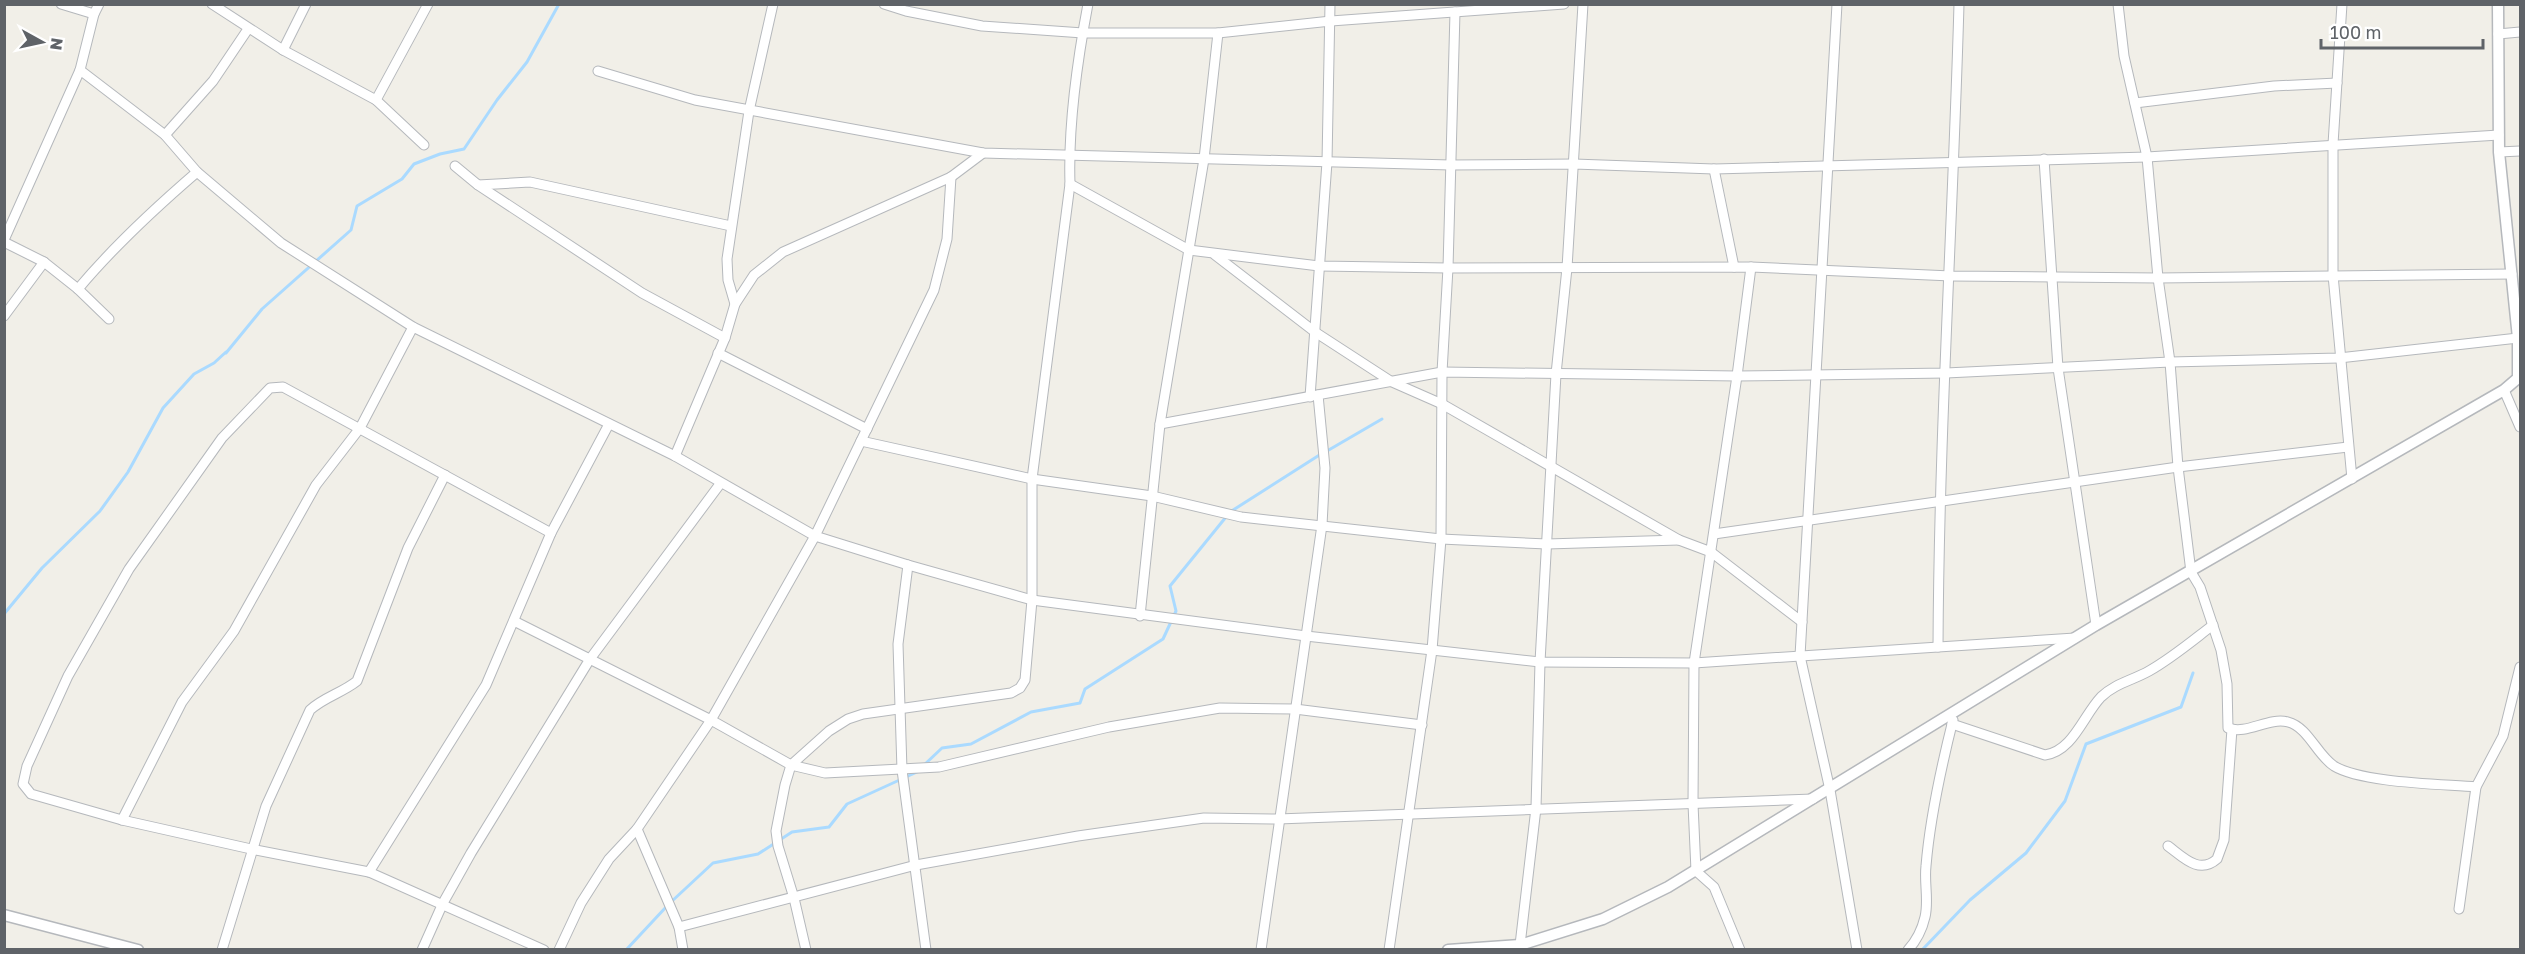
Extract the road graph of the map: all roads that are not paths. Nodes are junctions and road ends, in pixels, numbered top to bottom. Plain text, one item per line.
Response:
1 (61, 4) edge
2 (99, 4) edge
3 (212, 4) edge
4 (306, 4) edge
5 (428, 4) edge
6 (773, 4) edge
7 (884, 4) edge
8 (1088, 4) edge
9 (1330, 4) edge
10 (1564, 4) edge
11 (1583, 4) edge
12 (1837, 4) edge
13 (1959, 4) edge
14 (2118, 4) edge
15 (2342, 4) edge
16 (2498, 4) edge
17 (1455, 12) junction
18 (94, 14) junction
19 (1331, 21) junction
20 (248, 29) junction
21 (2520, 32) edge
22 (1083, 33) junction
23 (1218, 33) junction
24 (2498, 34) junction
25 (283, 50) junction
26 (80, 70) junction
27 (598, 71) dead end
28 (2337, 83) junction
29 (376, 100) junction
30 (2135, 103) junction
31 (749, 111) junction
32 (165, 135) junction
33 (2499, 135) junction
34 (2333, 144) junction
35 (424, 146) dead end
36 (2520, 151) edge
37 (2499, 152) junction
38 (982, 153) junction
39 (1069, 155) junction
40 (2147, 156) junction
41 (1204, 159) junction
42 (2044, 159) junction
43 (1955, 161) junction
44 (1327, 162) junction
45 (1574, 164) junction
46 (1451, 165) junction
47 (455, 166) dead end
48 (1827, 166) junction
49 (1714, 170) junction
50 (196, 172) junction
51 (951, 177) junction
52 (478, 184) junction
53 (1070, 184) junction
54 (731, 226) junction
55 (4, 241) edge
56 (1189, 250) junction
57 (1213, 253) junction
58 (44, 262) junction
59 (1319, 266) junction
60 (1734, 267) junction
61 (1751, 267) junction
62 (1448, 268) junction
63 (1567, 268) junction
64 (1823, 270) junction
65 (2512, 274) junction
66 (2333, 275) junction
67 (1951, 276) junction
68 (2052, 277) junction
69 (2158, 278) junction
70 (78, 289) junction
71 (735, 304) junction
72 (4, 316) edge
73 (109, 319) dead end
74 (413, 327) junction
75 (1315, 332) junction
76 (724, 338) junction
77 (2518, 338) junction
78 (718, 353) junction
79 (2339, 358) junction
80 (2170, 362) junction
81 (2058, 368) junction
82 (1442, 372) junction
83 (1946, 373) junction
84 (1556, 374) junction
85 (1818, 375) junction
86 (1737, 376) junction
87 (2519, 378) edge
88 (1392, 382) junction
89 (2504, 390) junction
90 (1314, 396) junction
91 (1442, 404) junction
92 (609, 424) junction
93 (1160, 424) junction
94 (2520, 427) edge
95 (360, 428) junction
96 (867, 429) junction
97 (861, 441) junction
98 (2348, 447) junction
99 (675, 456) junction
100 (1551, 466) junction
101 (2178, 467) junction
102 (445, 475) junction
103 (1032, 479) junction
104 (2352, 479) junction
105 (2073, 483) junction
106 (720, 484) junction
107 (1152, 496) junction
108 (1939, 501) junction
109 (1808, 520) junction
110 (1322, 525) junction
111 (551, 533) junction
112 (1713, 534) junction
113 (815, 536) junction
114 (1441, 538) junction
115 (1679, 540) junction
116 (1546, 544) junction
117 (1711, 552) junction
118 (908, 565) junction
119 (2191, 572) junction
120 (1032, 600) junction
121 (1140, 616) junction
122 (514, 621) junction
123 (1802, 622) junction
124 (2096, 625) junction
125 (2213, 625) junction
126 (1306, 636) junction
127 (2075, 638) junction
128 (1938, 647) junction
129 (1432, 650) junction
130 (1800, 656) junction
131 (590, 659) junction
132 (1540, 662) junction
133 (1694, 663) junction
134 (2520, 667) edge
135 (2517, 698) edge
136 (901, 706) junction
137 (1295, 709) junction
138 (1956, 712) junction
139 (711, 720) junction
140 (1422, 724) junction
141 (1952, 724) junction
142 (2232, 729) junction
143 (792, 765) junction
144 (902, 770) junction
145 (2476, 787) junction
146 (1830, 790) junction
147 (1813, 799) junction
148 (1693, 804) junction
149 (1536, 808) junction
150 (1410, 813) junction
151 (1278, 819) junction
152 (122, 820) junction
153 (637, 829) junction
154 (2168, 846) dead end
155 (251, 849) junction
156 (916, 865) junction
157 (1696, 871) junction
158 (369, 872) junction
159 (794, 898) junction
160 (443, 903) junction
161 (2459, 909) dead end
162 (4, 915) edge
163 (679, 927) junction
164 (1520, 945) junction
165 (138, 950) edge
166 (222, 950) edge
167 (422, 950) edge
168 (544, 950) edge
169 (558, 950) edge
170 (683, 950) edge
171 (806, 950) edge
172 (926, 950) edge
173 (1261, 950) edge
174 (1389, 950) edge
175 (1448, 950) edge
176 (1740, 950) edge
177 (1857, 950) edge
178 (1908, 950) edge

1 - 18 street
2 - 18 street
3 - 20 street
4 - 25 street
5 - 29 street
6 - 31 street
7 - 22 street
8 - 22 street
9 - 19 street
10 - 17 street
11 - 45 street
12 - 48 street
13 - 43 street
14 - 30 street
15 - 28 street
16 - 24 street
17 - 19 street
17 - 46 street
18 - 26 street
19 - 23 street
19 - 44 street
20 - 25 street
20 - 32 street
21 - 24 street
22 - 23 street
22 - 39 street
23 - 41 street
24 - 33 street
25 - 29 street
26 - 32 street
26 - 55 street
27 - 31 street
28 - 30 street
28 - 34 street
29 - 35 street
30 - 40 street
31 - 38 street
31 - 54 street
32 - 50 street
33 - 34 street
33 - 37 street
34 - 40 street
34 - 66 street
36 - 37 street
37 - 65 street
38 - 39 street
38 - 51 street
39 - 41 street
39 - 53 street
40 - 42 street
40 - 69 street
41 - 44 street
41 - 56 street
42 - 43 street
42 - 68 street
43 - 48 street
43 - 67 street
44 - 46 street
44 - 59 street
45 - 46 street
45 - 49 street
45 - 63 street
46 - 62 street
47 - 52 street
48 - 49 street
48 - 64 street
49 - 60 street
50 - 70 street
50 - 74 street
51 - 71 street
51 - 96 street
52 - 54 street
52 - 76 street
53 - 56 street
53 - 103 street
54 - 71 street
55 - 58 street
56 - 57 street
56 - 93 street
57 - 59 street
57 - 75 street
58 - 70 street
58 - 72 street
59 - 62 street
59 - 75 street
60 - 61 street
60 - 63 street
61 - 64 street
61 - 86 street
62 - 63 street
62 - 82 street
63 - 84 street
64 - 67 street
64 - 85 street
65 - 66 street
65 - 77 street
66 - 69 street
66 - 79 street
67 - 68 street
67 - 83 street
68 - 69 street
68 - 81 street
69 - 80 street
70 - 73 street
71 - 76 street
74 - 92 street
74 - 95 street
75 - 88 street
75 - 90 street
76 - 78 street
77 - 79 street
77 - 87 street
78 - 96 street
78 - 99 street
79 - 80 street
79 - 98 street
80 - 81 street
80 - 101 street
81 - 83 street
81 - 105 street
82 - 84 street
82 - 88 street
82 - 91 street
83 - 85 street
83 - 108 street
84 - 86 street
84 - 100 street
85 - 86 street
85 - 109 street
86 - 112 street
87 - 89 street
88 - 90 street
88 - 91 street
89 - 94 street
89 - 104 street
90 - 93 street
90 - 110 street
91 - 100 street
91 - 114 street
92 - 99 street
92 - 111 street
93 - 107 street
95 - 102 street
95 - 152 street
95 - 152 street
96 - 97 street
97 - 103 street
97 - 113 street
98 - 101 street
98 - 104 street
99 - 106 street
100 - 115 street
100 - 116 street
101 - 105 street
101 - 119 street
102 - 111 street
102 - 155 street
103 - 107 street
103 - 120 street
104 - 119 street
105 - 108 street
105 - 124 street
106 - 113 street
106 - 131 street
107 - 110 street
107 - 121 street
108 - 109 street
108 - 128 street
109 - 112 street
109 - 123 street
110 - 114 street
110 - 126 street
111 - 122 street
112 - 117 street
113 - 118 street
113 - 139 street
114 - 116 street
114 - 129 street
115 - 116 street
115 - 117 street
116 - 132 street
117 - 123 street
117 - 133 street
118 - 120 street
118 - 136 street
119 - 124 street
119 - 125 street
120 - 121 street
120 - 136 street
121 - 126 street
122 - 131 street
122 - 158 street
123 - 130 street
124 - 127 street
125 - 141 street
125 - 142 street
126 - 129 street
126 - 137 street
127 - 128 street
127 - 138 street
128 - 130 street
129 - 132 street
129 - 140 street
130 - 133 street
130 - 146 street
131 - 139 street
131 - 160 street
132 - 133 street
132 - 149 street
133 - 148 street
134 - 135 street
135 - 145 street
136 - 143 street
136 - 144 street
137 - 140 street
137 - 144 street
137 - 151 street
138 - 141 street
138 - 146 street
139 - 143 street
139 - 153 street
140 - 150 street
141 - 178 street
142 - 145 street
142 - 154 street
143 - 144 street
143 - 159 street
144 - 156 street
145 - 161 street
146 - 147 street
146 - 177 street
147 - 148 street
147 - 157 street
148 - 149 street
148 - 157 street
149 - 150 street
149 - 164 street
150 - 151 street
150 - 174 street
151 - 156 street
151 - 173 street
152 - 155 street
153 - 163 street
153 - 169 street
155 - 158 street
155 - 166 street
156 - 159 street
156 - 172 street
157 - 164 street
157 - 176 street
158 - 160 street
159 - 163 street
159 - 171 street
160 - 167 street
160 - 168 street
162 - 165 street
163 - 170 street
164 - 175 street

